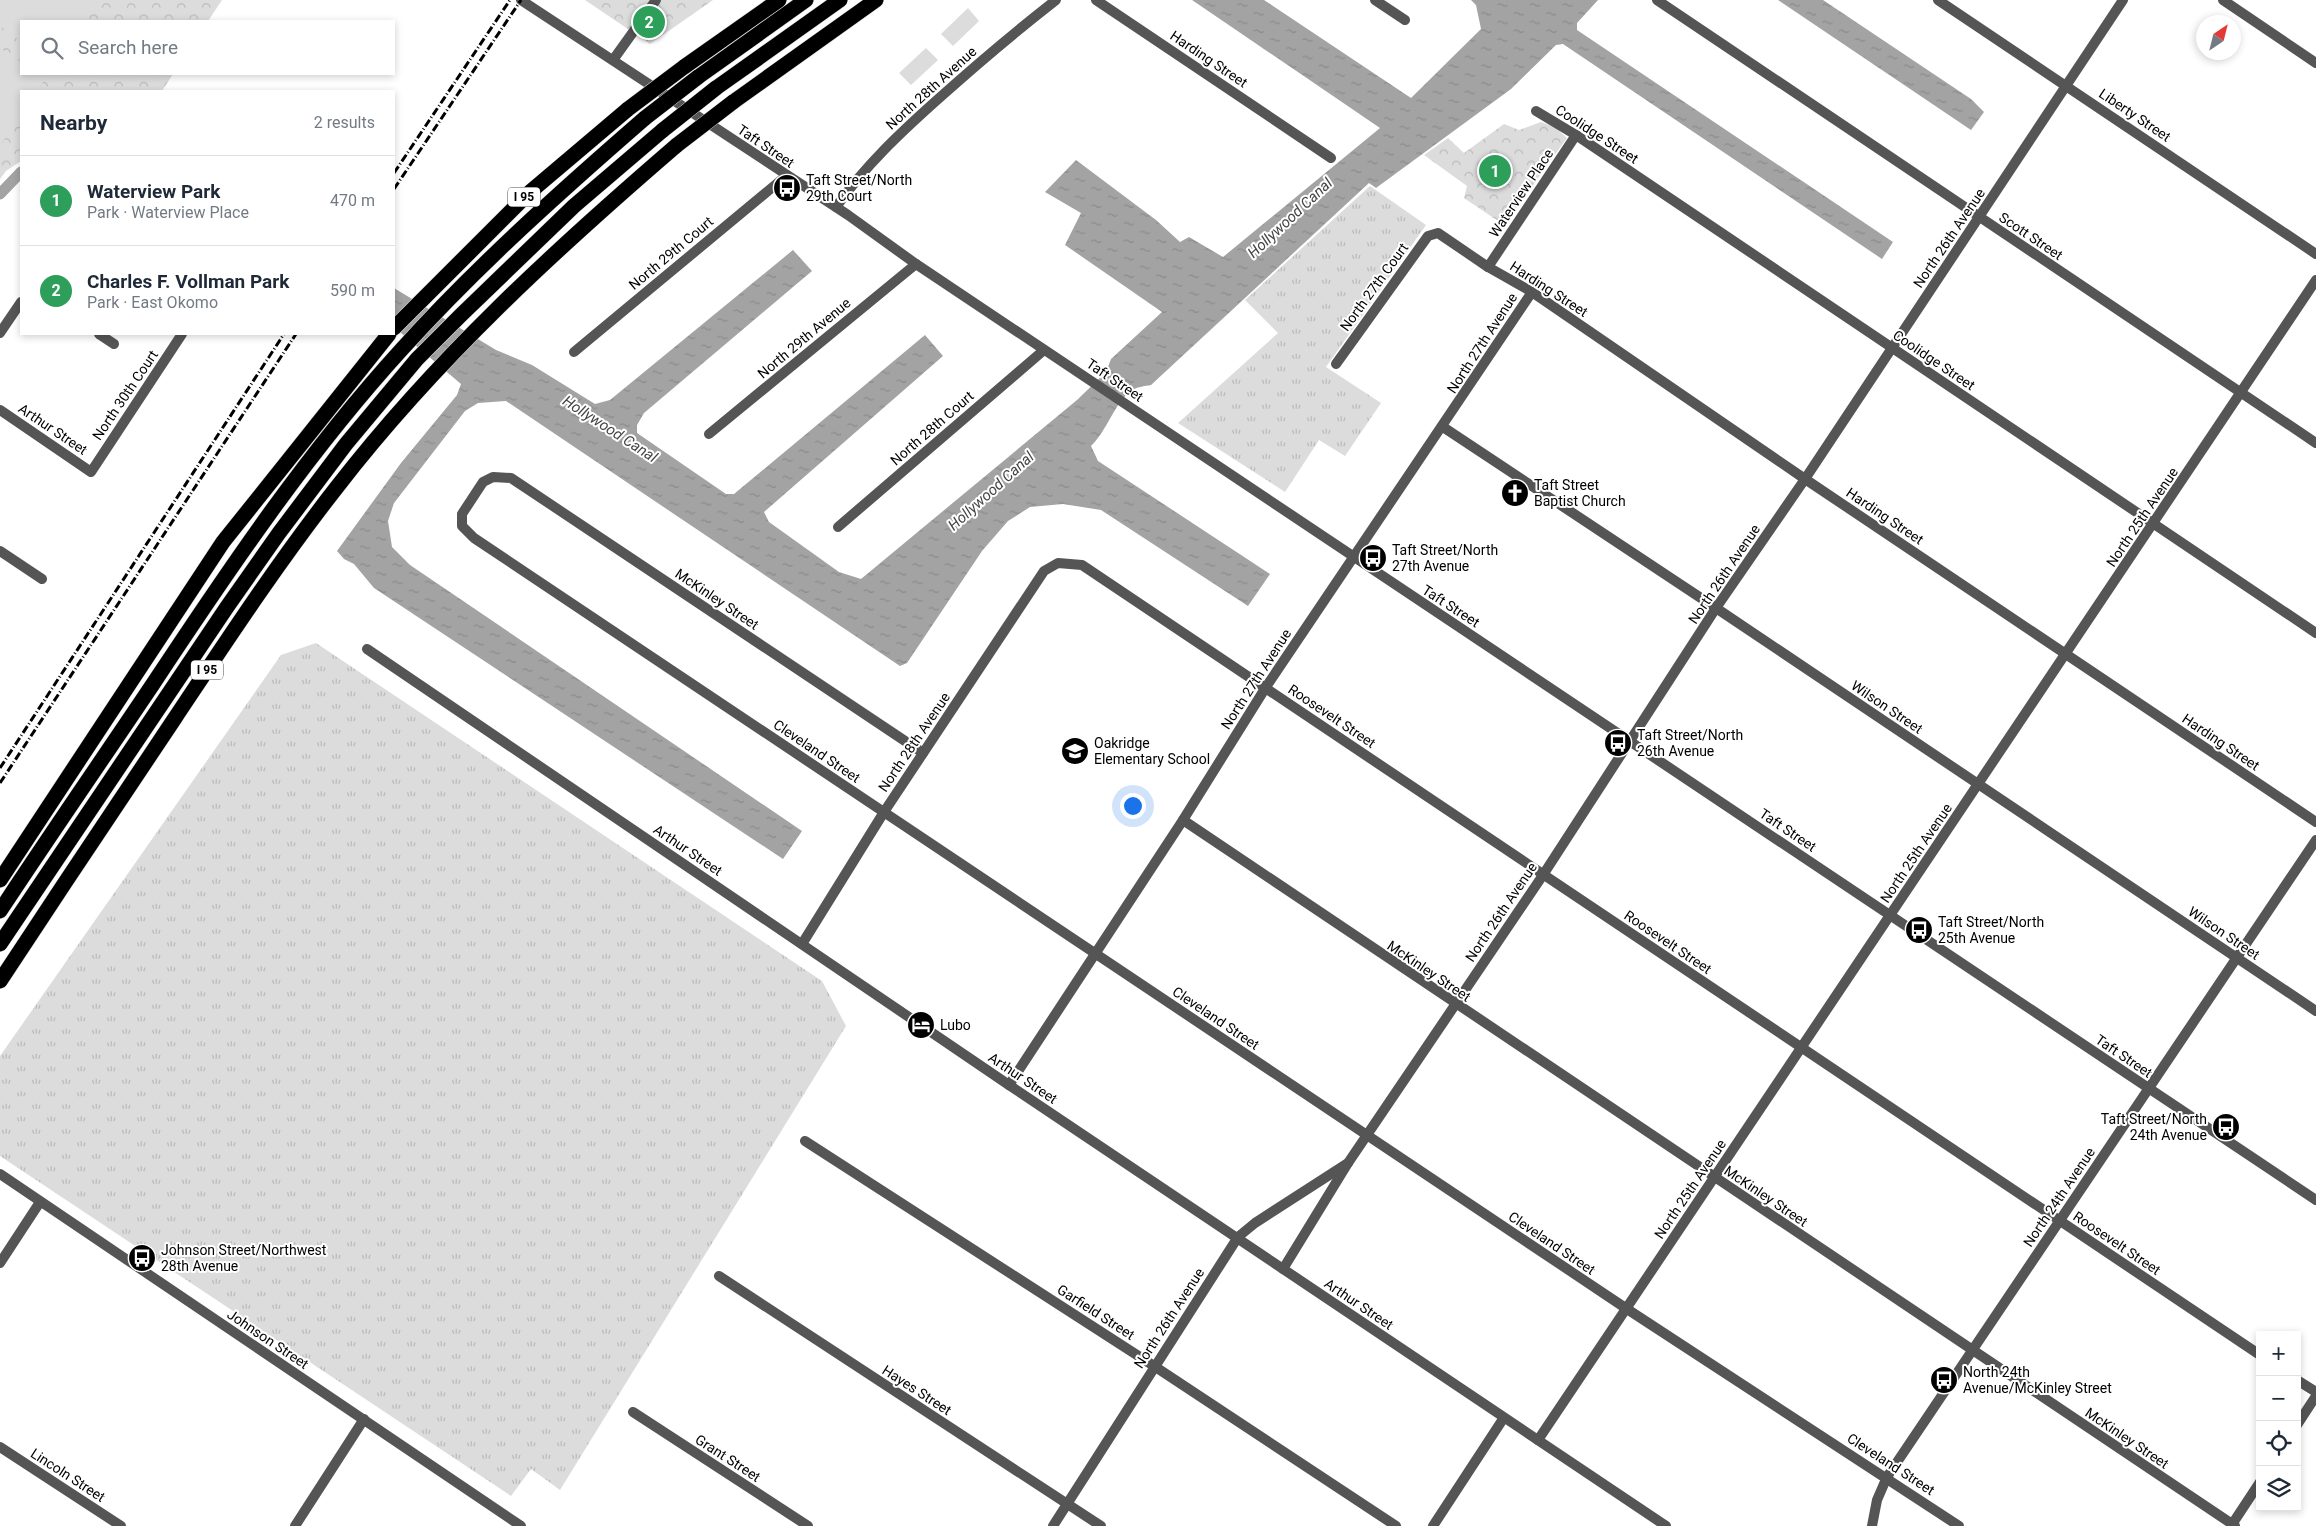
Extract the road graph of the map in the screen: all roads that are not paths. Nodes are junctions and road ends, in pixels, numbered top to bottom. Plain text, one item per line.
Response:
1 (521, 0) edge
2 (656, 0) edge
3 (779, 0) edge
4 (806, 0) edge
5 (840, 0) edge
6 (876, 0) edge
7 (1056, 0) edge
8 (1096, 0) edge
9 (1374, 0) edge
10 (1656, 0) edge
11 (1938, 0) edge
12 (2123, 0) edge
13 (2223, 0) edge
14 (1405, 20) dead end
15 (613, 60) junction
16 (2316, 63) edge
17 (2067, 86) junction
18 (1536, 111) dead end
19 (1576, 135) junction
20 (1331, 158) dead end
21 (786, 176) junction
22 (836, 208) junction
23 (1979, 217) junction
24 (1438, 233) joint
25 (2316, 254) edge
26 (916, 264) junction
27 (1488, 267) junction
28 (2316, 280) edge
29 (1532, 292) junction
30 (20, 303) edge
31 (395, 327) edge
32 (0, 333) edge
33 (100, 335) edge
34 (181, 335) edge
35 (387, 335) edge
36 (114, 344) dead end
37 (1892, 348) junction
38 (1044, 350) junction
39 (574, 352) dead end
40 (1336, 364) dead end
41 (2242, 393) junction
42 (0, 410) edge
43 (1443, 427) junction
44 (709, 434) dead end
45 (2316, 443) edge
46 (91, 472) joint
47 (493, 477) joint
48 (1805, 479) junction
49 (2153, 525) junction
50 (838, 527) dead end
51 (0, 551) edge
52 (1353, 558) junction
53 (1058, 563) joint
54 (42, 579) dead end
55 (1716, 608) junction
56 (2316, 633) edge
57 (367, 649) dead end
58 (2065, 655) junction
59 (1266, 687) junction
60 (1631, 741) junction
61 (923, 753) junction
62 (1978, 785) junction
63 (884, 812) junction
64 (1183, 820) junction
65 (2316, 822) edge
66 (2316, 840) edge
67 (1543, 875) junction
68 (0, 880) edge
69 (0, 912) edge
70 (1890, 916) junction
71 (0, 944) edge
72 (802, 944) junction
73 (1095, 953) junction
74 (2236, 958) junction
75 (0, 981) edge
76 (1456, 1005) junction
77 (2316, 1011) edge
78 (1803, 1048) junction
79 (1009, 1085) junction
80 (2149, 1089) junction
81 (1366, 1135) junction
82 (805, 1141) dead end
83 (1348, 1163) junction
84 (0, 1174) edge
85 (1714, 1178) junction
86 (2316, 1200) edge
87 (40, 1202) junction
88 (2060, 1221) junction
89 (1238, 1238) junction
90 (0, 1263) edge
91 (1283, 1269) junction
92 (718, 1276) dead end
93 (1627, 1309) junction
94 (1972, 1350) junction
95 (2256, 1351) edge
96 (1154, 1366) junction
97 (2301, 1383) edge
98 (2316, 1392) edge
99 (2316, 1396) edge
100 (633, 1412) dead end
101 (364, 1419) junction
102 (1503, 1419) junction
103 (2300, 1421) edge
104 (1538, 1440) junction
105 (0, 1447) edge
106 (1887, 1477) junction
107 (2256, 1488) edge
108 (1067, 1504) junction
109 (2232, 1525) edge
110 (121, 1526) edge
111 (295, 1526) edge
112 (521, 1526) edge
113 (808, 1526) edge
114 (1053, 1526) edge
115 (1101, 1526) edge
116 (1396, 1526) edge
117 (1433, 1526) edge
118 (1666, 1526) edge
119 (1872, 1526) edge
120 (1959, 1526) edge

1 - 15 street, Taft Street
2 - 15 street
3 - 31 highway, I 95, bridge
4 - 69 highway, bridge
5 - 71 highway, bridge
6 - 75 highway, I 95, bridge
7 - 22 street, North 28th Avenue
8 - 20 street, Harding Street
9 - 14 street
10 - 23 street, Scott Street
11 - 17 street, Liberty Street
12 - 17 street, North 26th Avenue
13 - 16 street
15 - 21 street, Taft Street
17 - 23 street, North 26th Avenue
17 - 25 street, Liberty Street
18 - 19 street, Coolidge Street
19 - 27 street, Waterview Place
19 - 37 street, Coolidge Street
21 - 22 street, Taft Street
21 - 39 street, North 29th Court
22 - 26 street, Taft Street
23 - 37 street, North 26th Avenue
23 - 41 street, Scott Street
24 - 27 street, Harding Street
24 - 40 street, North 27th Court
26 - 38 street, Taft Street
26 - 44 street, North 29th Avenue
27 - 29 street, Harding Street
28 - 41 street, North 25th Avenue
29 - 43 street, North 27th Avenue
29 - 48 street, Harding Street
30 - 32 street
33 - 36 street
34 - 46 street, North 30th Court
35 - 68 highway
37 - 48 street, North 26th Avenue
37 - 49 street, Coolidge Street
38 - 50 street, North 28th Court
38 - 52 street, Taft Street
41 - 45 street, Scott Street
41 - 49 street, North 25th Avenue
42 - 46 street, Arthur Street
43 - 52 street, North 27th Avenue
43 - 55 street, Wilson Street
47 - 61 street, McKinley Street
47 - 63 street, Cleveland Street
48 - 55 street, North 26th Avenue
48 - 58 street, Harding Street
49 - 56 street, Coolidge Street
49 - 58 street, North 25th Avenue
51 - 54 street
52 - 59 street, North 27th Avenue
52 - 60 street, Taft Street
53 - 59 street, Roosevelt Street
53 - 61 street, North 28th Avenue
55 - 60 street, North 26th Avenue
55 - 62 street, Wilson Street
57 - 72 street, Arthur Street
58 - 62 street, North 25th Avenue
58 - 65 street, Harding Street
59 - 64 street, North 27th Avenue
59 - 67 street, Roosevelt Street
60 - 67 street, North 26th Avenue
60 - 70 street, Taft Street
61 - 63 street, North 28th Avenue
62 - 70 street, North 25th Avenue
62 - 74 street, Wilson Street
63 - 72 street, North 28th Avenue
63 - 73 street, Cleveland Street
64 - 73 street, North 27th Avenue
64 - 76 street, McKinley Street
66 - 74 street, North 24th Avenue
67 - 76 street, North 26th Avenue
67 - 78 street, Roosevelt Street
70 - 78 street, North 25th Avenue
70 - 80 street, Taft Street
72 - 79 street, Arthur Street
73 - 79 street, North 27th Avenue
73 - 81 street, Cleveland Street
74 - 77 street, Wilson Street
74 - 80 street, North 24th Avenue
76 - 81 street, North 26th Avenue
76 - 85 street, McKinley Street
78 - 85 street, North 25th Avenue
78 - 88 street, Roosevelt Street
79 - 89 street, Arthur Street
80 - 86 street, Taft Street
80 - 88 street, North 24th Avenue
81 - 83 street, North 26th Avenue
81 - 93 street, Cleveland Street
82 - 96 street, Garfield Street
83 - 89 street, North 26th Avenue
83 - 91 street, North 26th Avenue
84 - 87 street, Johnson Street
85 - 93 street, North 25th Avenue
85 - 94 street, McKinley Street
87 - 90 street
87 - 101 street, Johnson Street
88 - 94 street, North 24th Avenue
88 - 95 street, Roosevelt Street
89 - 91 street, Arthur Street
89 - 96 street, North 26th Avenue
91 - 102 street, Arthur Street
92 - 108 street, Hayes Street
93 - 104 street, North 25th Avenue
93 - 106 street, Cleveland Street
94 - 106 street, North 24th Avenue
94 - 109 street, McKinley Street
96 - 108 street, North 26th Avenue
96 - 116 street, Garfield Street
97 - 98 street
99 - 103 street
100 - 113 street, Grant Street
101 - 111 street
101 - 112 street, Johnson Street
102 - 104 street, Arthur Street
102 - 117 street
104 - 118 street, Arthur Street
105 - 110 street, Lincoln Street
106 - 119 street, North 24th Avenue
106 - 120 street, Cleveland Street
107 - 109 street
108 - 114 street, North 26th Avenue
108 - 115 street, Hayes Street

